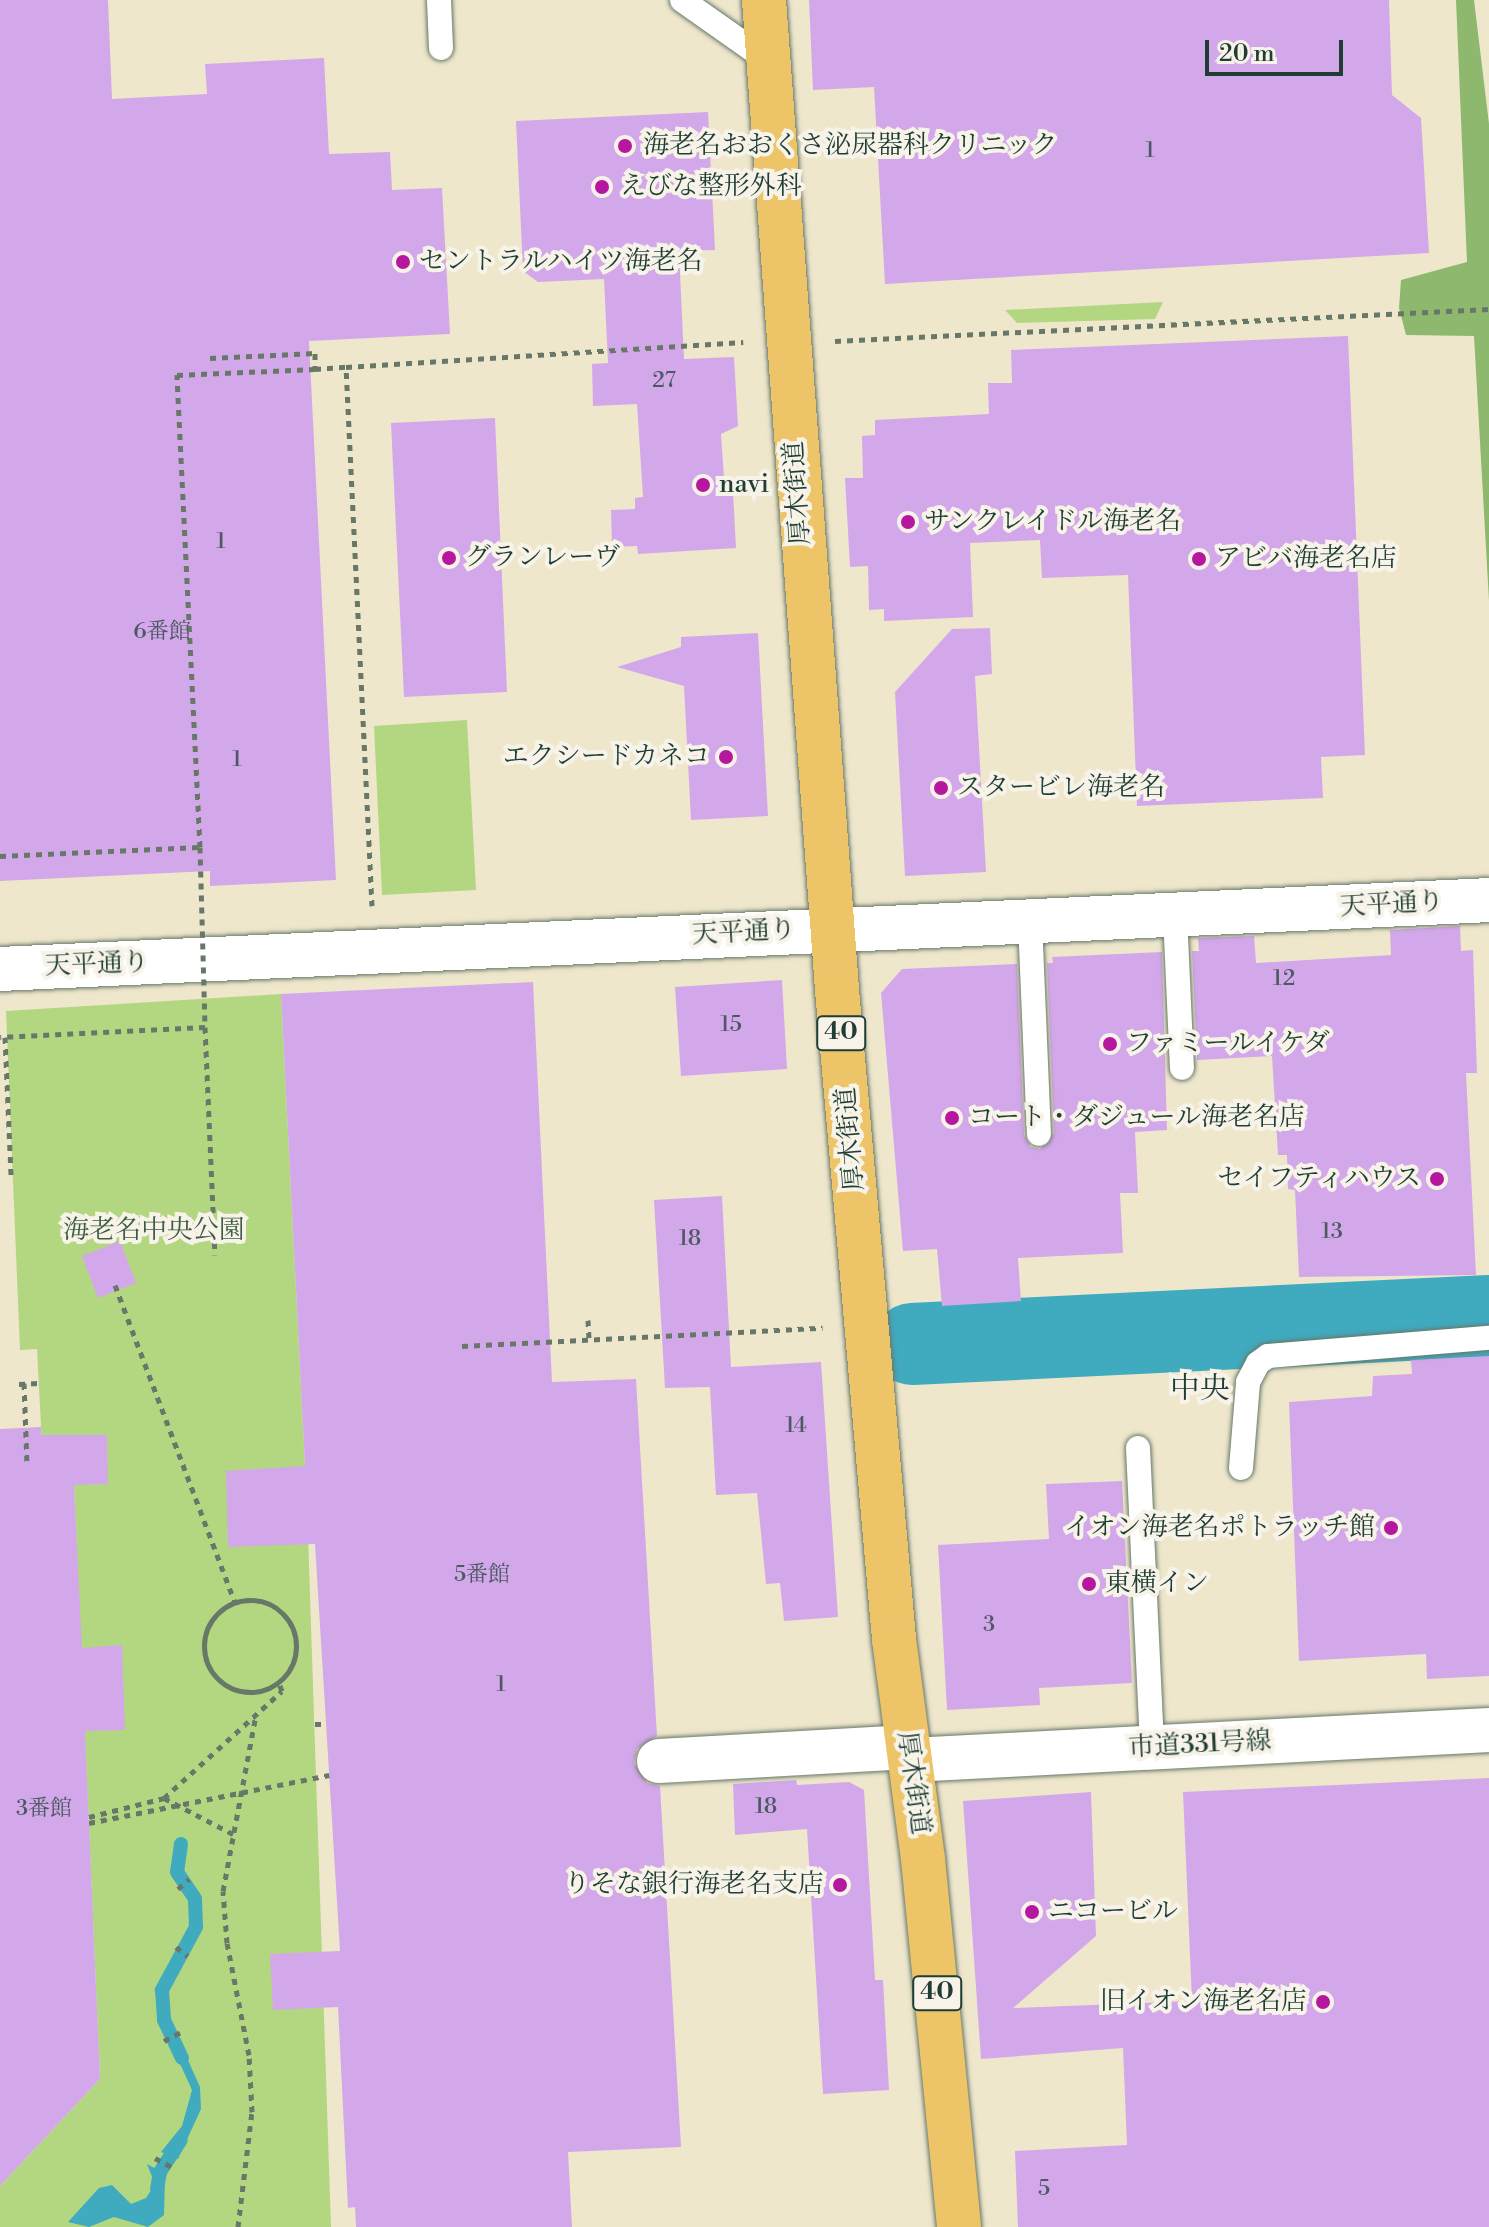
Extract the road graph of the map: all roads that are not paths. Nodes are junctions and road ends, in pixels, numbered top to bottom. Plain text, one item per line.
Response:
1 (439, 0) edge
2 (682, 0) edge
3 (764, 0) edge
4 (441, 48) dead end
5 (767, 60) junction
6 (1489, 900) edge
7 (1175, 915) junction
8 (1030, 921) junction
9 (831, 929) junction
10 (0, 969) edge
11 (1182, 1068) dead end
12 (1039, 1134) dead end
13 (1489, 1338) edge
14 (1138, 1448) dead end
15 (1241, 1468) dead end
16 (1489, 1730) edge
17 (1152, 1747) junction
18 (910, 1753) junction
19 (671, 1760) dead end
20 (959, 2227) edge

1 - 4 lane
2 - 5 lane
3 - 5 main road, 厚木街道 / 40
5 - 9 main road, 厚木街道 / 40
6 - 7 street, 天平通り
7 - 8 street, 天平通り
7 - 11 lane
8 - 9 street, 天平通り
8 - 12 lane
9 - 10 street, 天平通り
9 - 18 main road, 厚木街道 / 40
13 - 15 lane
14 - 17 lane
16 - 17 street, 市道331号線
17 - 18 street, 市道331号線
18 - 19 street, 市道331号線
18 - 20 main road, 厚木街道 / 40

